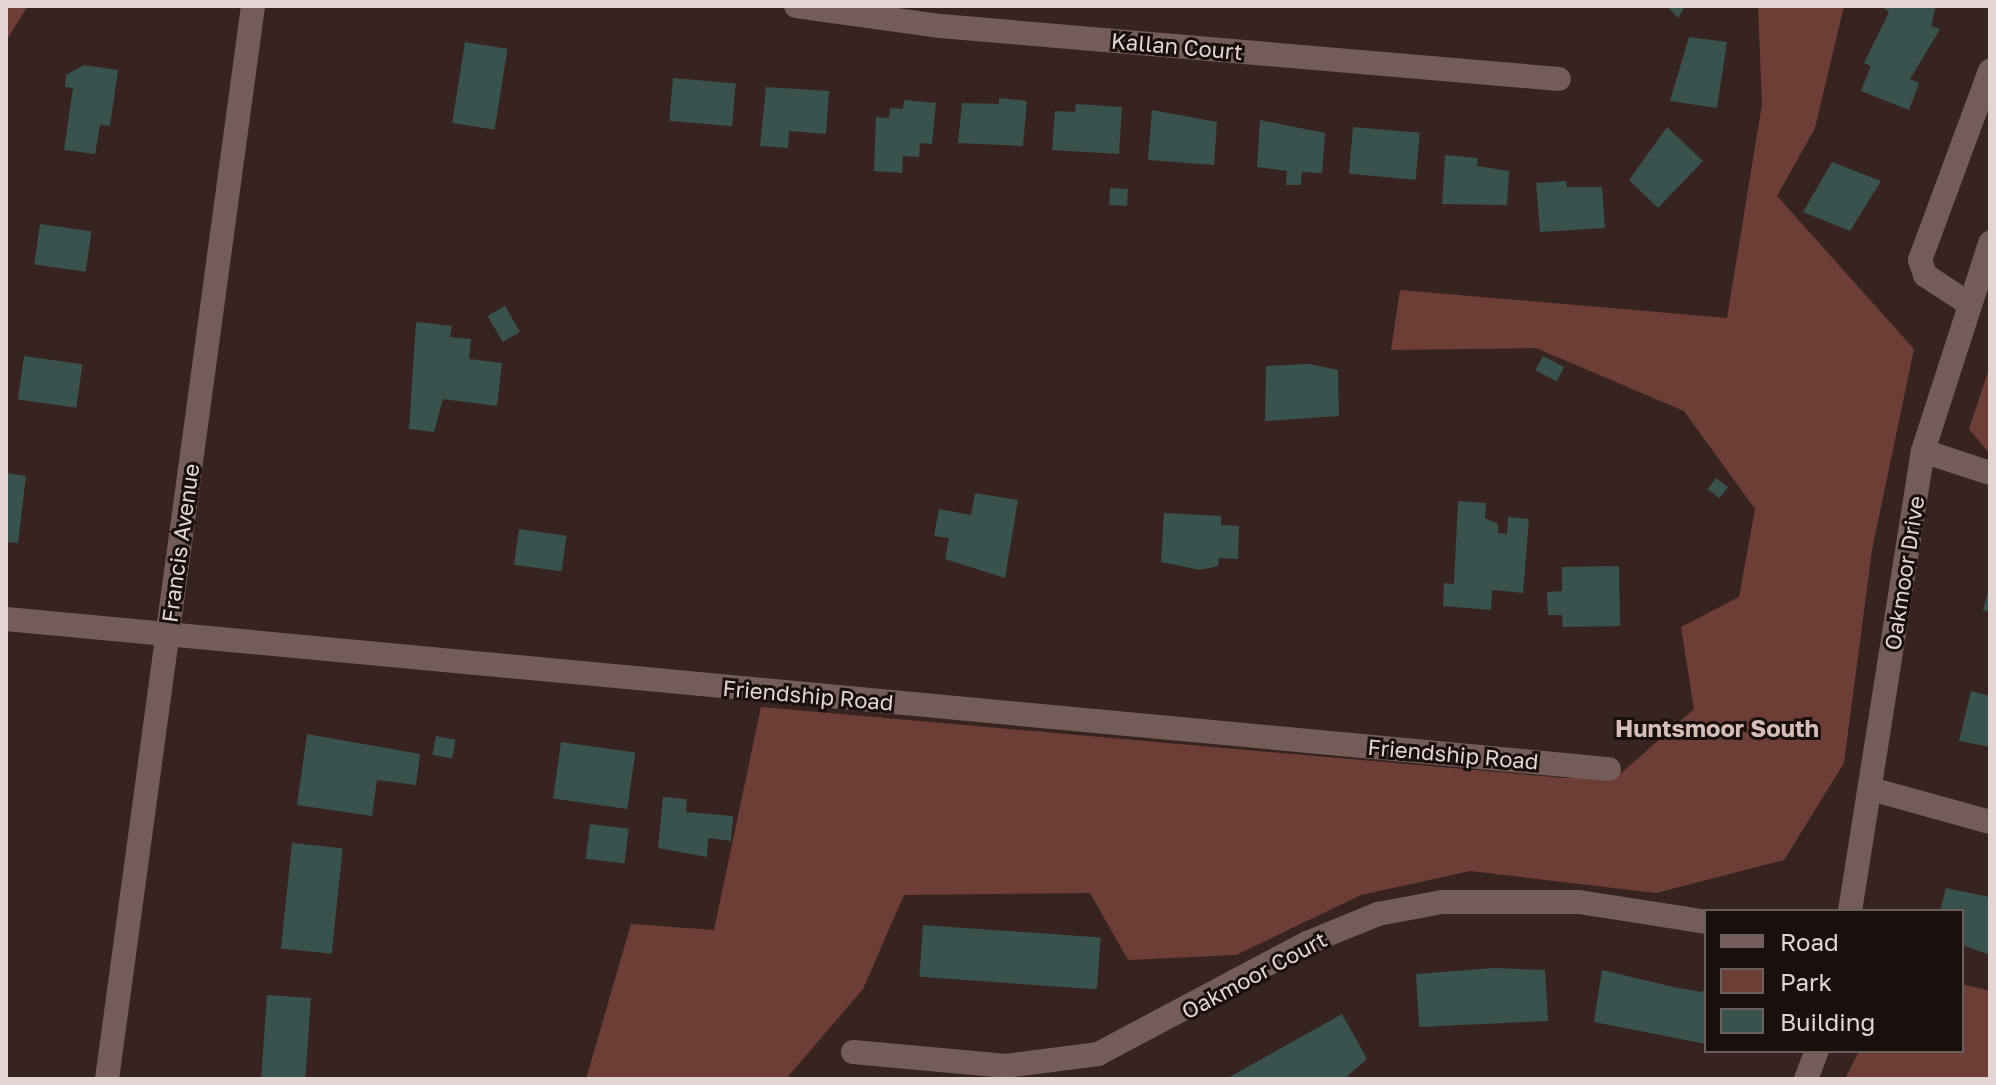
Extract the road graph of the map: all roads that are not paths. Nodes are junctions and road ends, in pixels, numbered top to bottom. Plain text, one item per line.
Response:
1 (253, 6) edge
2 (796, 6) edge
3 (1990, 71) edge
4 (1559, 79) dead end
5 (1990, 243) edge
6 (1966, 302) junction
7 (1923, 451) junction
8 (1990, 473) edge
9 (6, 619) edge
10 (168, 636) junction
11 (1609, 769) dead end
12 (1871, 789) junction
13 (1990, 822) edge
14 (1850, 909) edge
15 (1704, 922) edge
16 (853, 1052) dead end
17 (1816, 1053) edge
18 (107, 1079) edge
19 (1806, 1079) edge

1 - 10 street, Francis Avenue
2 - 4 street, Kallan Court
3 - 6 street
5 - 6 street, Oakmoor Drive
6 - 7 street, Oakmoor Drive
7 - 8 street
7 - 12 street, Oakmoor Drive
9 - 10 street, Friendship Road
10 - 11 street, Friendship Road
10 - 18 street, Francis Avenue
12 - 13 street
12 - 14 street, Oakmoor Drive
15 - 16 street, Oakmoor Court
17 - 19 street

